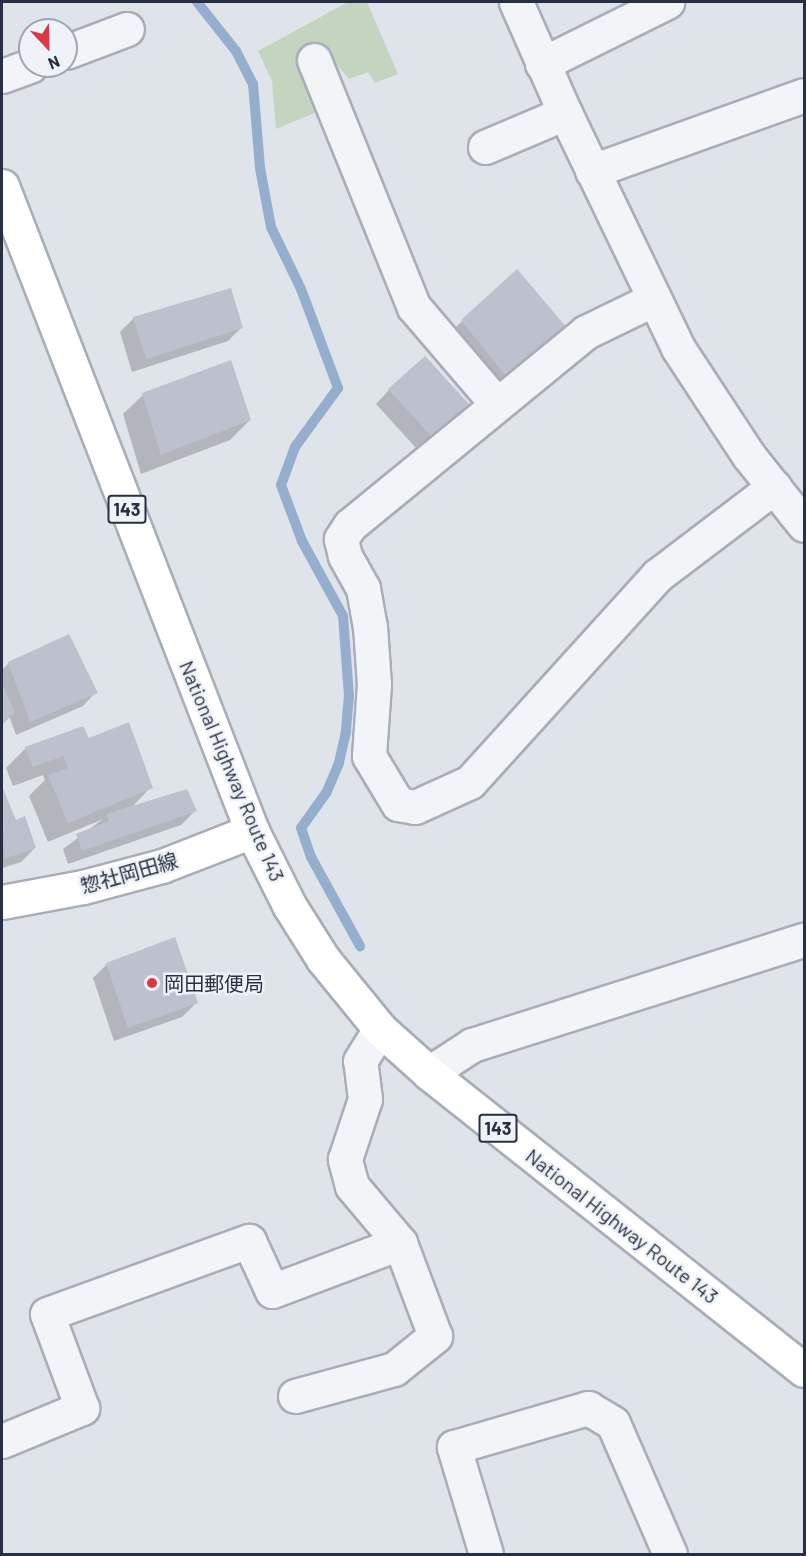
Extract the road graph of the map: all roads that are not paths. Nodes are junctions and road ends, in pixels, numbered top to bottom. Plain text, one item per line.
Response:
1 (516, 2) edge
2 (667, 2) edge
3 (127, 29) dead end
4 (78, 47) edge
5 (314, 60) dead end
6 (542, 64) junction
7 (18, 70) edge
8 (2, 76) edge
9 (804, 95) edge
10 (565, 113) junction
11 (485, 147) dead end
12 (592, 171) junction
13 (2, 186) edge
14 (654, 299) junction
15 (496, 403) junction
16 (774, 487) junction
17 (804, 525) edge
18 (252, 831) junction
19 (2, 902) edge
20 (804, 942) edge
21 (380, 1029) junction
22 (429, 1073) junction
23 (400, 1243) junction
24 (804, 1370) edge
25 (295, 1396) dead end
26 (2, 1441) edge
27 (486, 1554) edge
28 (670, 1554) edge

1 - 6 street
2 - 6 street
3 - 4 street
5 - 15 street
6 - 10 street
7 - 8 street
9 - 12 street
10 - 11 street
10 - 12 street
12 - 14 street
13 - 18 main road, National Highway Route 143 / 143
14 - 15 street
14 - 16 street
15 - 16 street
16 - 17 street
18 - 19 main road, 惣社岡田線
18 - 21 main road, National Highway Route 143 / 143
20 - 22 street
21 - 22 main road, National Highway Route 143 / 143
21 - 23 street
22 - 24 main road, National Highway Route 143 / 143
23 - 25 street
23 - 26 street
27 - 28 street

